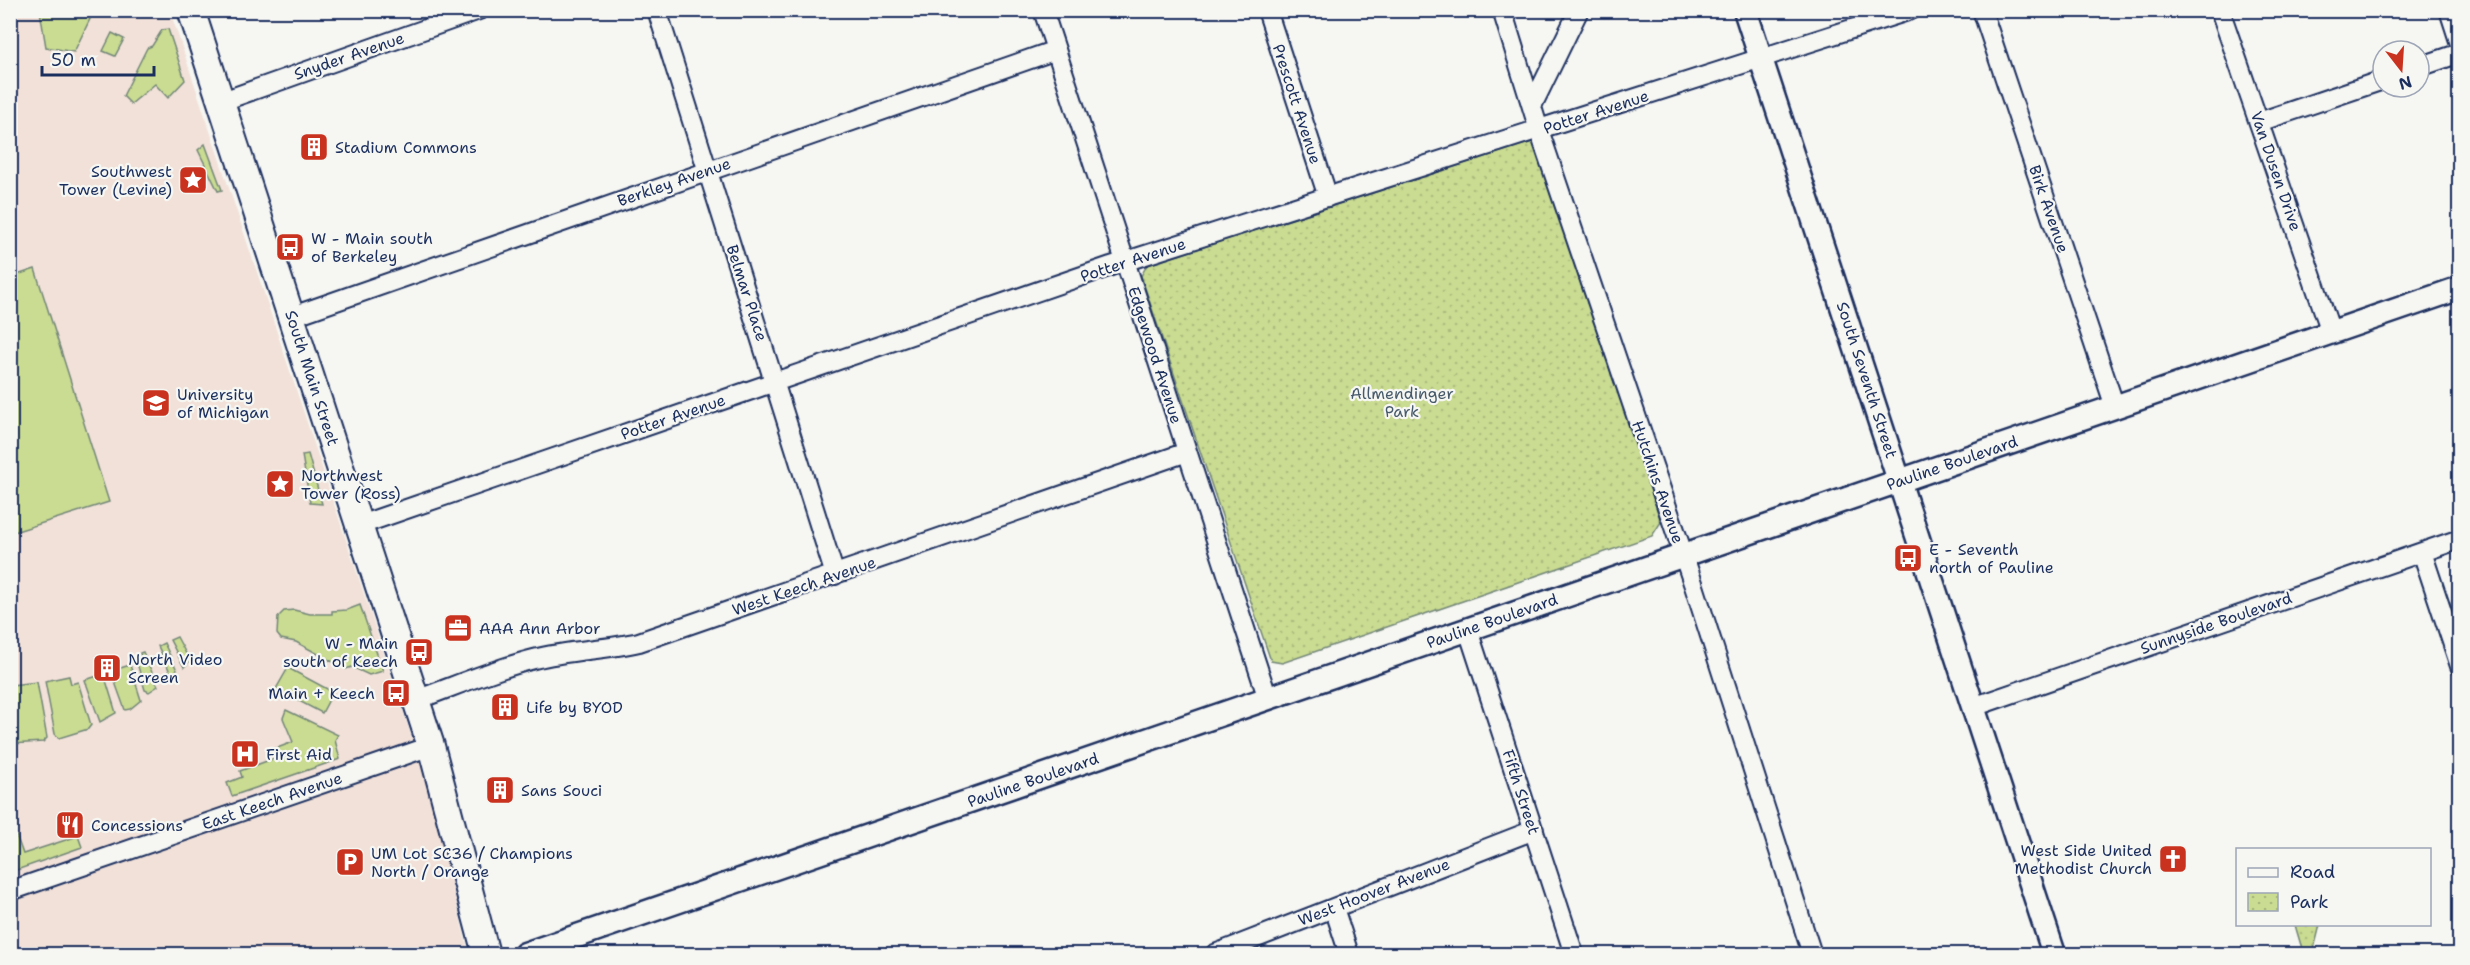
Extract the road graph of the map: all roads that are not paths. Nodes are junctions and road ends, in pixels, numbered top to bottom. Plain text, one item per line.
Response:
1 (191, 10) edge
2 (479, 10) edge
3 (657, 10) edge
4 (1043, 10) edge
5 (1267, 10) edge
6 (1502, 10) edge
7 (1579, 10) edge
8 (1745, 10) edge
9 (1911, 10) edge
10 (1982, 10) edge
11 (2220, 10) edge
12 (2449, 10) edge
13 (2460, 44) edge
14 (1056, 50) junction
15 (2460, 53) edge
16 (1761, 59) junction
17 (2431, 63) edge
18 (2371, 84) edge
19 (220, 102) junction
20 (1532, 106) junction
21 (2259, 122) junction
22 (1539, 130) junction
23 (708, 170) junction
24 (1328, 197) junction
25 (1125, 262) junction
26 (2460, 288) edge
27 (292, 316) junction
28 (2331, 332) junction
29 (775, 382) junction
30 (2115, 407) junction
31 (1187, 452) junction
32 (1899, 481) junction
33 (360, 525) junction
34 (2460, 538) edge
35 (2422, 552) junction
36 (1683, 555) junction
37 (835, 575) junction
38 (1468, 630) junction
39 (2460, 666) edge
40 (1268, 699) junction
41 (416, 700) junction
42 (1973, 707) junction
43 (431, 746) junction
44 (1534, 830) junction
45 (10, 891) edge
46 (1334, 908) junction
47 (486, 954) edge
48 (525, 954) edge
49 (1215, 954) edge
50 (1348, 954) edge
51 (1574, 954) edge
52 (1812, 954) edge
53 (2052, 954) edge

1 - 19 main road, South Main Street
2 - 19 street, Snyder Avenue
3 - 23 street, Belmar Place
4 - 14 street, Edgewood Avenue
5 - 24 street, Prescott Avenue
6 - 20 street, Hutchins Avenue
7 - 20 street
8 - 16 street, South Seventh Street
9 - 16 street, Potter Avenue
10 - 30 street, Birk Avenue
11 - 21 street, Van Dusen Drive
12 - 13 street
14 - 23 street, Berkley Avenue
14 - 25 street, Edgewood Avenue
15 - 17 street
16 - 22 street, Potter Avenue
16 - 32 street, South Seventh Street
18 - 21 street
19 - 27 main road, South Main Street
20 - 22 street, Hutchins Avenue
21 - 28 street, Van Dusen Drive
22 - 24 street, Potter Avenue
22 - 36 street, Hutchins Avenue
23 - 27 street, Berkley Avenue
23 - 29 street, Belmar Place
24 - 25 street, Potter Avenue
25 - 29 street, Potter Avenue
25 - 31 street, Edgewood Avenue
26 - 28 street, Pauline Boulevard
27 - 33 main road, South Main Street
28 - 30 street, Pauline Boulevard
29 - 33 street, Potter Avenue
29 - 37 street, Belmar Place
30 - 32 street, Pauline Boulevard
31 - 37 street, West Keech Avenue
31 - 40 street, Edgewood Avenue
32 - 36 street, Pauline Boulevard
32 - 42 street, South Seventh Street
33 - 41 main road, South Main Street
34 - 35 street, Sunnyside Boulevard
35 - 39 street
35 - 42 street, Sunnyside Boulevard
36 - 38 street, Pauline Boulevard
36 - 52 street, Hutchins Avenue
37 - 41 street, West Keech Avenue
38 - 40 street, Pauline Boulevard
38 - 44 street, Fifth Street
40 - 48 street, Pauline Boulevard
41 - 43 main road, South Main Street
42 - 53 street, South Seventh Street
43 - 45 street, East Keech Avenue
43 - 47 main road, South Main Street
44 - 46 street, West Hoover Avenue
44 - 51 street, Fifth Street
46 - 49 street, West Hoover Avenue
46 - 50 street

